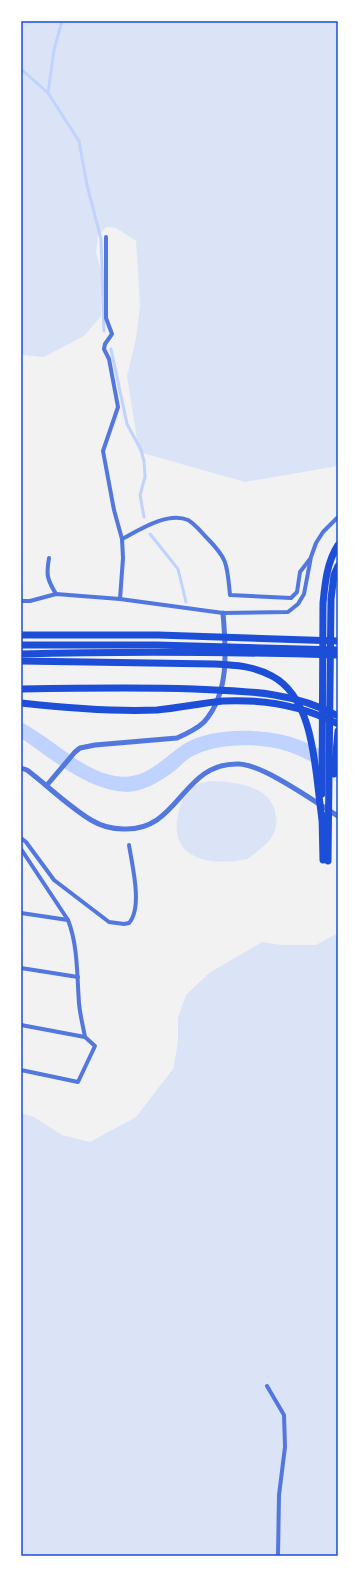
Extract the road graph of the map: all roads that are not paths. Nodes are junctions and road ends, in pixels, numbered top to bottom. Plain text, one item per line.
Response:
1 (106, 237) dead end
2 (338, 517) edge
3 (122, 539) junction
4 (338, 545) edge
5 (311, 557) junction
6 (49, 558) dead end
7 (338, 566) edge
8 (56, 594) junction
9 (120, 599) junction
10 (21, 601) edge
11 (223, 613) junction
12 (21, 635) edge
13 (327, 635) junction
14 (338, 641) edge
15 (21, 645) edge
16 (338, 650) edge
17 (21, 654) edge
18 (338, 656) edge
19 (21, 661) edge
20 (21, 689) edge
21 (21, 703) edge
22 (284, 706) junction
23 (338, 716) edge
24 (338, 724) edge
25 (338, 730) edge
26 (21, 768) edge
27 (46, 785) junction
28 (338, 816) edge
29 (322, 819) junction
30 (330, 820) junction
31 (21, 838) edge
32 (130, 845) dead end
33 (21, 849) edge
34 (21, 913) edge
35 (68, 920) junction
36 (21, 968) edge
37 (78, 976) junction
38 (21, 1025) edge
39 (85, 1037) junction
40 (21, 1070) edge
41 (266, 1386) dead end
42 (278, 1556) edge

1 - 3 street
2 - 5 street
3 - 5 street
3 - 9 street
4 - 13 highway
5 - 11 street
6 - 8 street
7 - 13 highway
8 - 9 street
8 - 10 street
9 - 11 street
11 - 27 street
12 - 14 highway
13 - 29 highway
13 - 30 highway
15 - 16 highway
17 - 18 highway
19 - 29 highway
20 - 23 highway
21 - 22 highway
22 - 24 highway
22 - 25 highway
25 - 30 highway
26 - 27 street
27 - 28 street
29 - 30 highway
31 - 32 street
33 - 35 street
34 - 35 street
35 - 37 street
36 - 37 street
37 - 39 street
38 - 39 street
39 - 40 street
41 - 42 street

